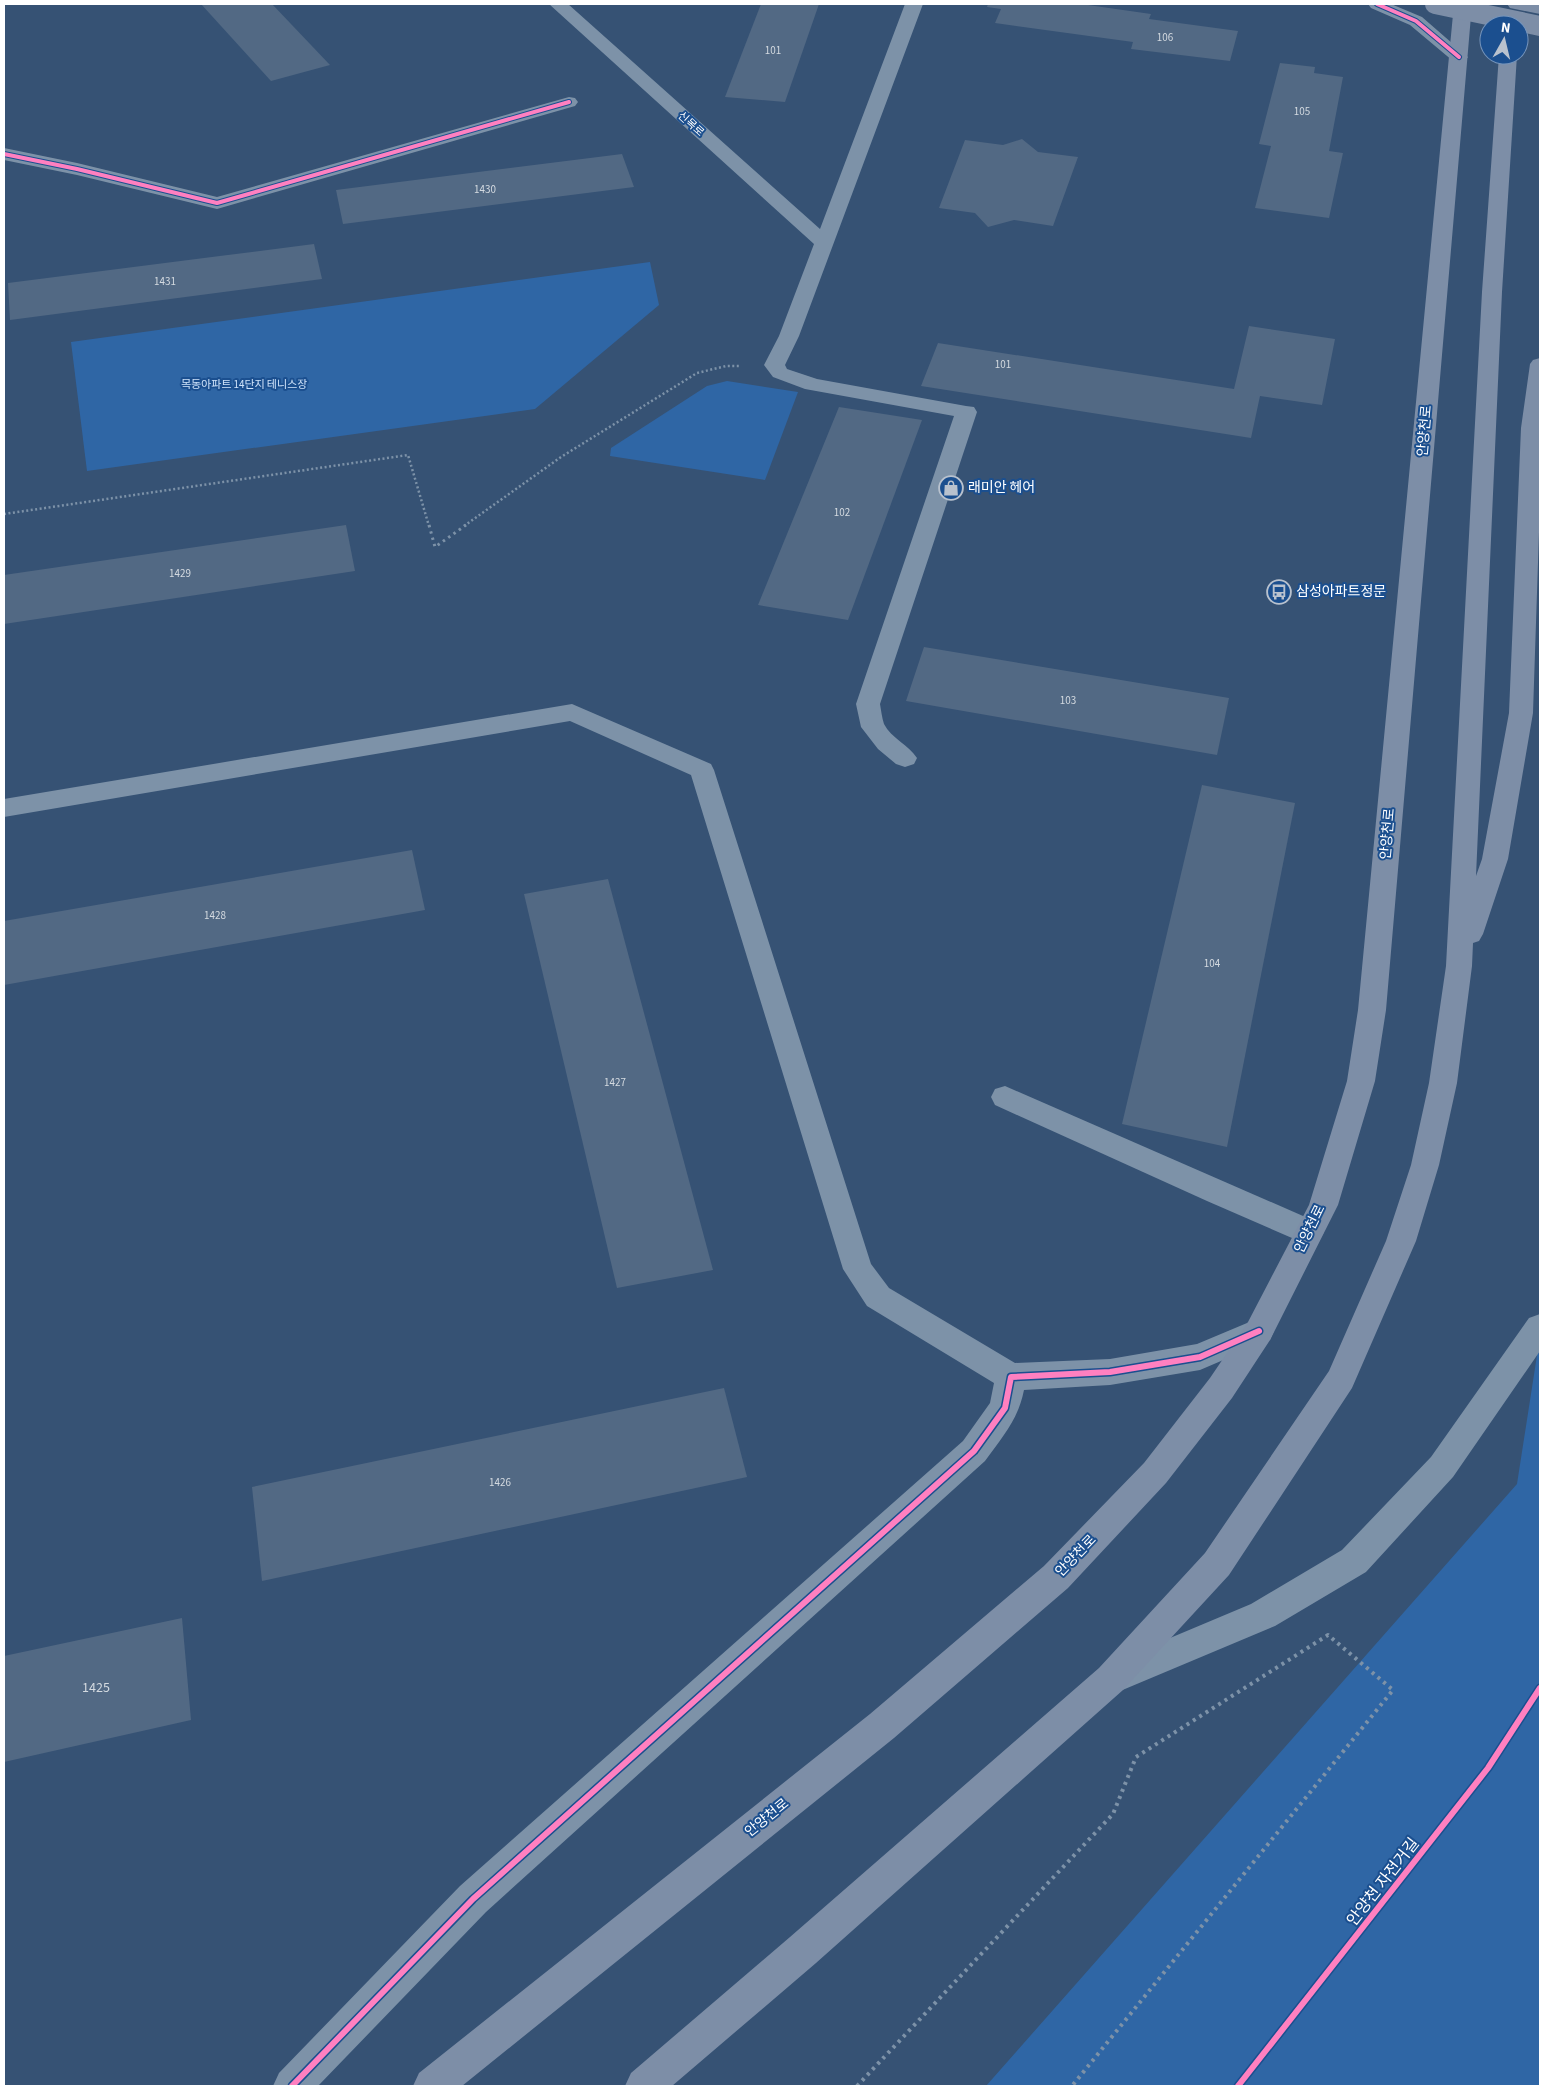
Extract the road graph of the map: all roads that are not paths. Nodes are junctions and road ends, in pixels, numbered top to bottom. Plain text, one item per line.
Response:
1 (558, 4) edge
2 (914, 4) edge
3 (1377, 4) edge
4 (1435, 4) edge
5 (1463, 4) edge
6 (1516, 4) edge
7 (1540, 9) edge
8 (1540, 26) edge
9 (1459, 57) junction
10 (1507, 65) edge
11 (568, 102) dead end
12 (4, 154) edge
13 (824, 243) junction
14 (1540, 364) edge
15 (905, 758) dead end
16 (4, 808) edge
17 (1460, 966) junction
18 (1005, 1097) dead end
19 (1309, 1232) junction
20 (1540, 1327) edge
21 (1259, 1331) junction
22 (1011, 1377) junction
23 (1111, 1679) junction
24 (292, 2086) edge
25 (432, 2086) edge
26 (644, 2086) edge

1 - 13 street, 신목로
2 - 13 street
3 - 9 street
4 - 8 main road, bridge
5 - 9 main road, 안양천로
6 - 7 main road
9 - 19 main road, 안양천로
10 - 17 main road
11 - 12 street
13 - 15 street
14 - 17 main road
16 - 22 street
17 - 23 main road
18 - 19 street
19 - 21 main road, 안양천로
20 - 23 street
21 - 22 street
21 - 25 main road, 안양천로
22 - 24 street
23 - 26 main road

